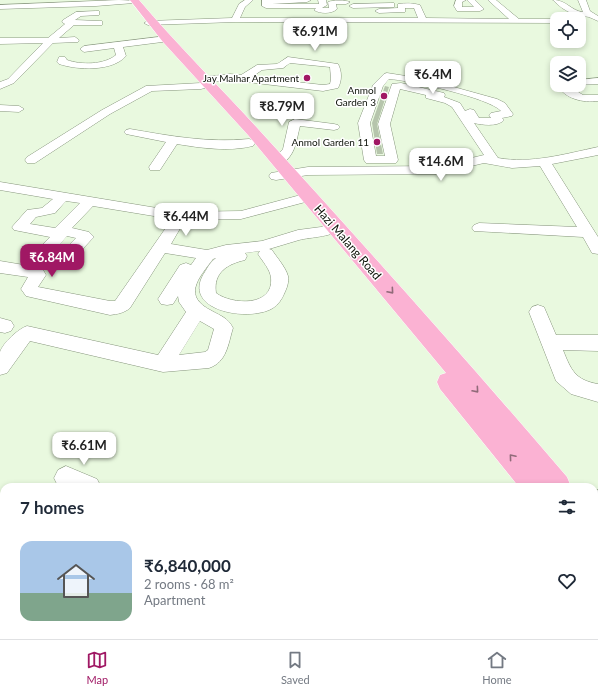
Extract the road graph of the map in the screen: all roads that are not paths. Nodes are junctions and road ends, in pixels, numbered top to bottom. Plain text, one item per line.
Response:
1 (249, 0) edge
2 (322, 0) edge
3 (333, 0) edge
4 (378, 0) edge
5 (406, 0) edge
6 (462, 0) edge
7 (471, 0) edge
8 (478, 0) edge
9 (492, 0) edge
10 (557, 0) edge
11 (582, 0) edge
12 (351, 2) edge
13 (69, 5) junction
14 (306, 5) edge
15 (0, 7) edge
16 (487, 7) dead end
17 (63, 12) dead end
18 (571, 12) edge
19 (103, 14) dead end
20 (144, 16) edge
21 (586, 17) edge
22 (515, 19) junction
23 (235, 20) junction
24 (296, 20) junction
25 (596, 20) edge
26 (380, 21) junction
27 (423, 21) junction
28 (586, 21) edge
29 (356, 22) junction
30 (550, 22) edge
31 (550, 22) edge
32 (71, 23) junction
33 (99, 23) dead end
34 (51, 40) junction
35 (75, 40) dead end
36 (2, 43) edge
37 (136, 43) junction
38 (118, 45) junction
39 (84, 49) dead end
40 (139, 53) dead end
41 (62, 59) dead end
42 (242, 78) junction
43 (598, 81) edge
44 (282, 82) junction
45 (381, 82) junction
46 (586, 82) edge
47 (204, 83) junction
48 (0, 86) edge
49 (449, 89) junction
50 (400, 91) junction
51 (569, 92) edge
52 (296, 96) dead end
53 (598, 98) edge
54 (0, 108) edge
55 (465, 108) junction
56 (19, 109) dead end
57 (334, 127) dead end
58 (130, 132) dead end
59 (173, 141) junction
60 (249, 143) junction
61 (394, 150) junction
62 (598, 152) edge
63 (31, 160) dead end
64 (493, 160) junction
65 (544, 162) junction
66 (155, 167) dead end
67 (281, 170) junction
68 (406, 171) junction
69 (0, 186) edge
70 (63, 196) junction
71 (302, 199) junction
72 (90, 201) junction
73 (181, 216) junction
74 (589, 226) edge
75 (479, 228) dead end
76 (329, 232) junction
77 (161, 247) junction
78 (300, 248) dead end
79 (598, 249) edge
80 (201, 254) junction
81 (266, 254) dead end
82 (0, 267) edge
83 (167, 299) dead end
84 (196, 312) junction
85 (538, 312) dead end
86 (409, 322) junction
87 (550, 342) junction
88 (598, 343) edge
89 (163, 364) junction
90 (0, 367) edge
91 (598, 393) edge
92 (66, 478) dead end
93 (79, 483) edge
94 (534, 483) edge
95 (554, 483) edge

1 - 23 street
2 - 14 street
3 - 12 street
4 - 5 street
5 - 12 street
6 - 7 street
8 - 16 street
9 - 22 street
10 - 18 street
11 - 25 street
12 - 14 street
12 - 29 street
13 - 15 street
13 - 17 street
13 - 20 street
14 - 24 street
19 - 32 street
20 - 23 street
20 - 29 street
20 - 37 street
20 - 47 main road, Hazi Malang Road
21 - 25 street
22 - 27 street
22 - 30 street
23 - 24 street
24 - 29 street
25 - 28 street
26 - 27 street
26 - 27 street
26 - 29 street
29 - 31 street
32 - 33 street
32 - 34 street
34 - 35 street
34 - 36 street
34 - 48 street
37 - 38 street
37 - 40 street
38 - 39 street
38 - 41 street
42 - 44 street
42 - 44 street
42 - 47 street
43 - 46 street
44 - 52 street
45 - 49 street
45 - 50 street
45 - 61 street
47 - 60 main road, Hazi Malang Road
47 - 63 street
47 - 67 main road, Hazi Malang Road
49 - 55 street
49 - 55 street
50 - 55 street
50 - 61 street
51 - 53 street
54 - 56 street
55 - 64 street
57 - 67 street
58 - 59 street
59 - 60 street
59 - 66 street
60 - 67 main road, Hazi Malang Road
61 - 68 street
62 - 65 street
64 - 65 street
64 - 68 street
65 - 74 street
67 - 68 street
67 - 71 main road, Hazi Malang Road
69 - 70 street
70 - 72 street
70 - 72 street
71 - 73 street
71 - 76 main road, Hazi Malang Road
72 - 73 street
73 - 77 street
74 - 75 street
74 - 79 street
76 - 78 street
76 - 80 street
76 - 81 street
76 - 86 main road, Hazi Malang Road
77 - 80 street
77 - 82 street
80 - 83 street
80 - 84 street
84 - 89 street
84 - 89 street
85 - 87 street
94 -> 86 main road, Hazi Malang Road
86 -> 95 main road, Hazi Malang Road
87 - 88 street
87 - 91 street
89 - 90 street
92 - 93 street

